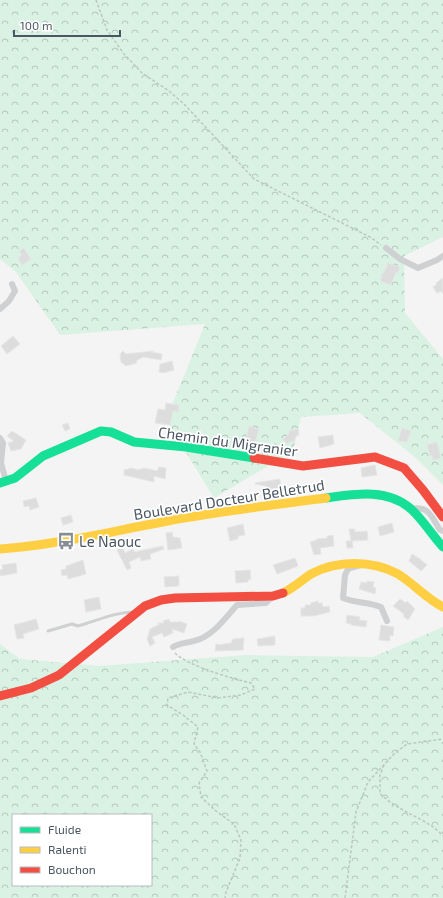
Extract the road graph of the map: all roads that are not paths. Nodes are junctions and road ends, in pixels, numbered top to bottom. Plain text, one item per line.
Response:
1 (386, 248) road end
2 (443, 256) edge
3 (12, 284) dead end
4 (0, 309) edge
5 (0, 438) edge
6 (3, 482) edge
7 (410, 509) junction
8 (443, 516) edge
9 (443, 531) edge
10 (443, 547) edge
11 (0, 549) edge
12 (360, 562) junction
13 (273, 596) junction
14 (443, 607) edge
15 (135, 612) junction
16 (387, 621) dead end
17 (48, 631) dead end
18 (173, 647) road end
19 (0, 696) edge

1 - 2 street
3 - 4 street
5 - 6 street
6 - 8 street, Chemin du Migranier
7 - 9 street
7 - 10 street, Boulevard Docteur Belletrud
7 - 11 street, Boulevard Docteur Belletrud
12 - 13 street
12 - 14 street
12 - 16 street
13 - 15 street
13 - 18 street
15 - 17 lane
15 - 19 street

